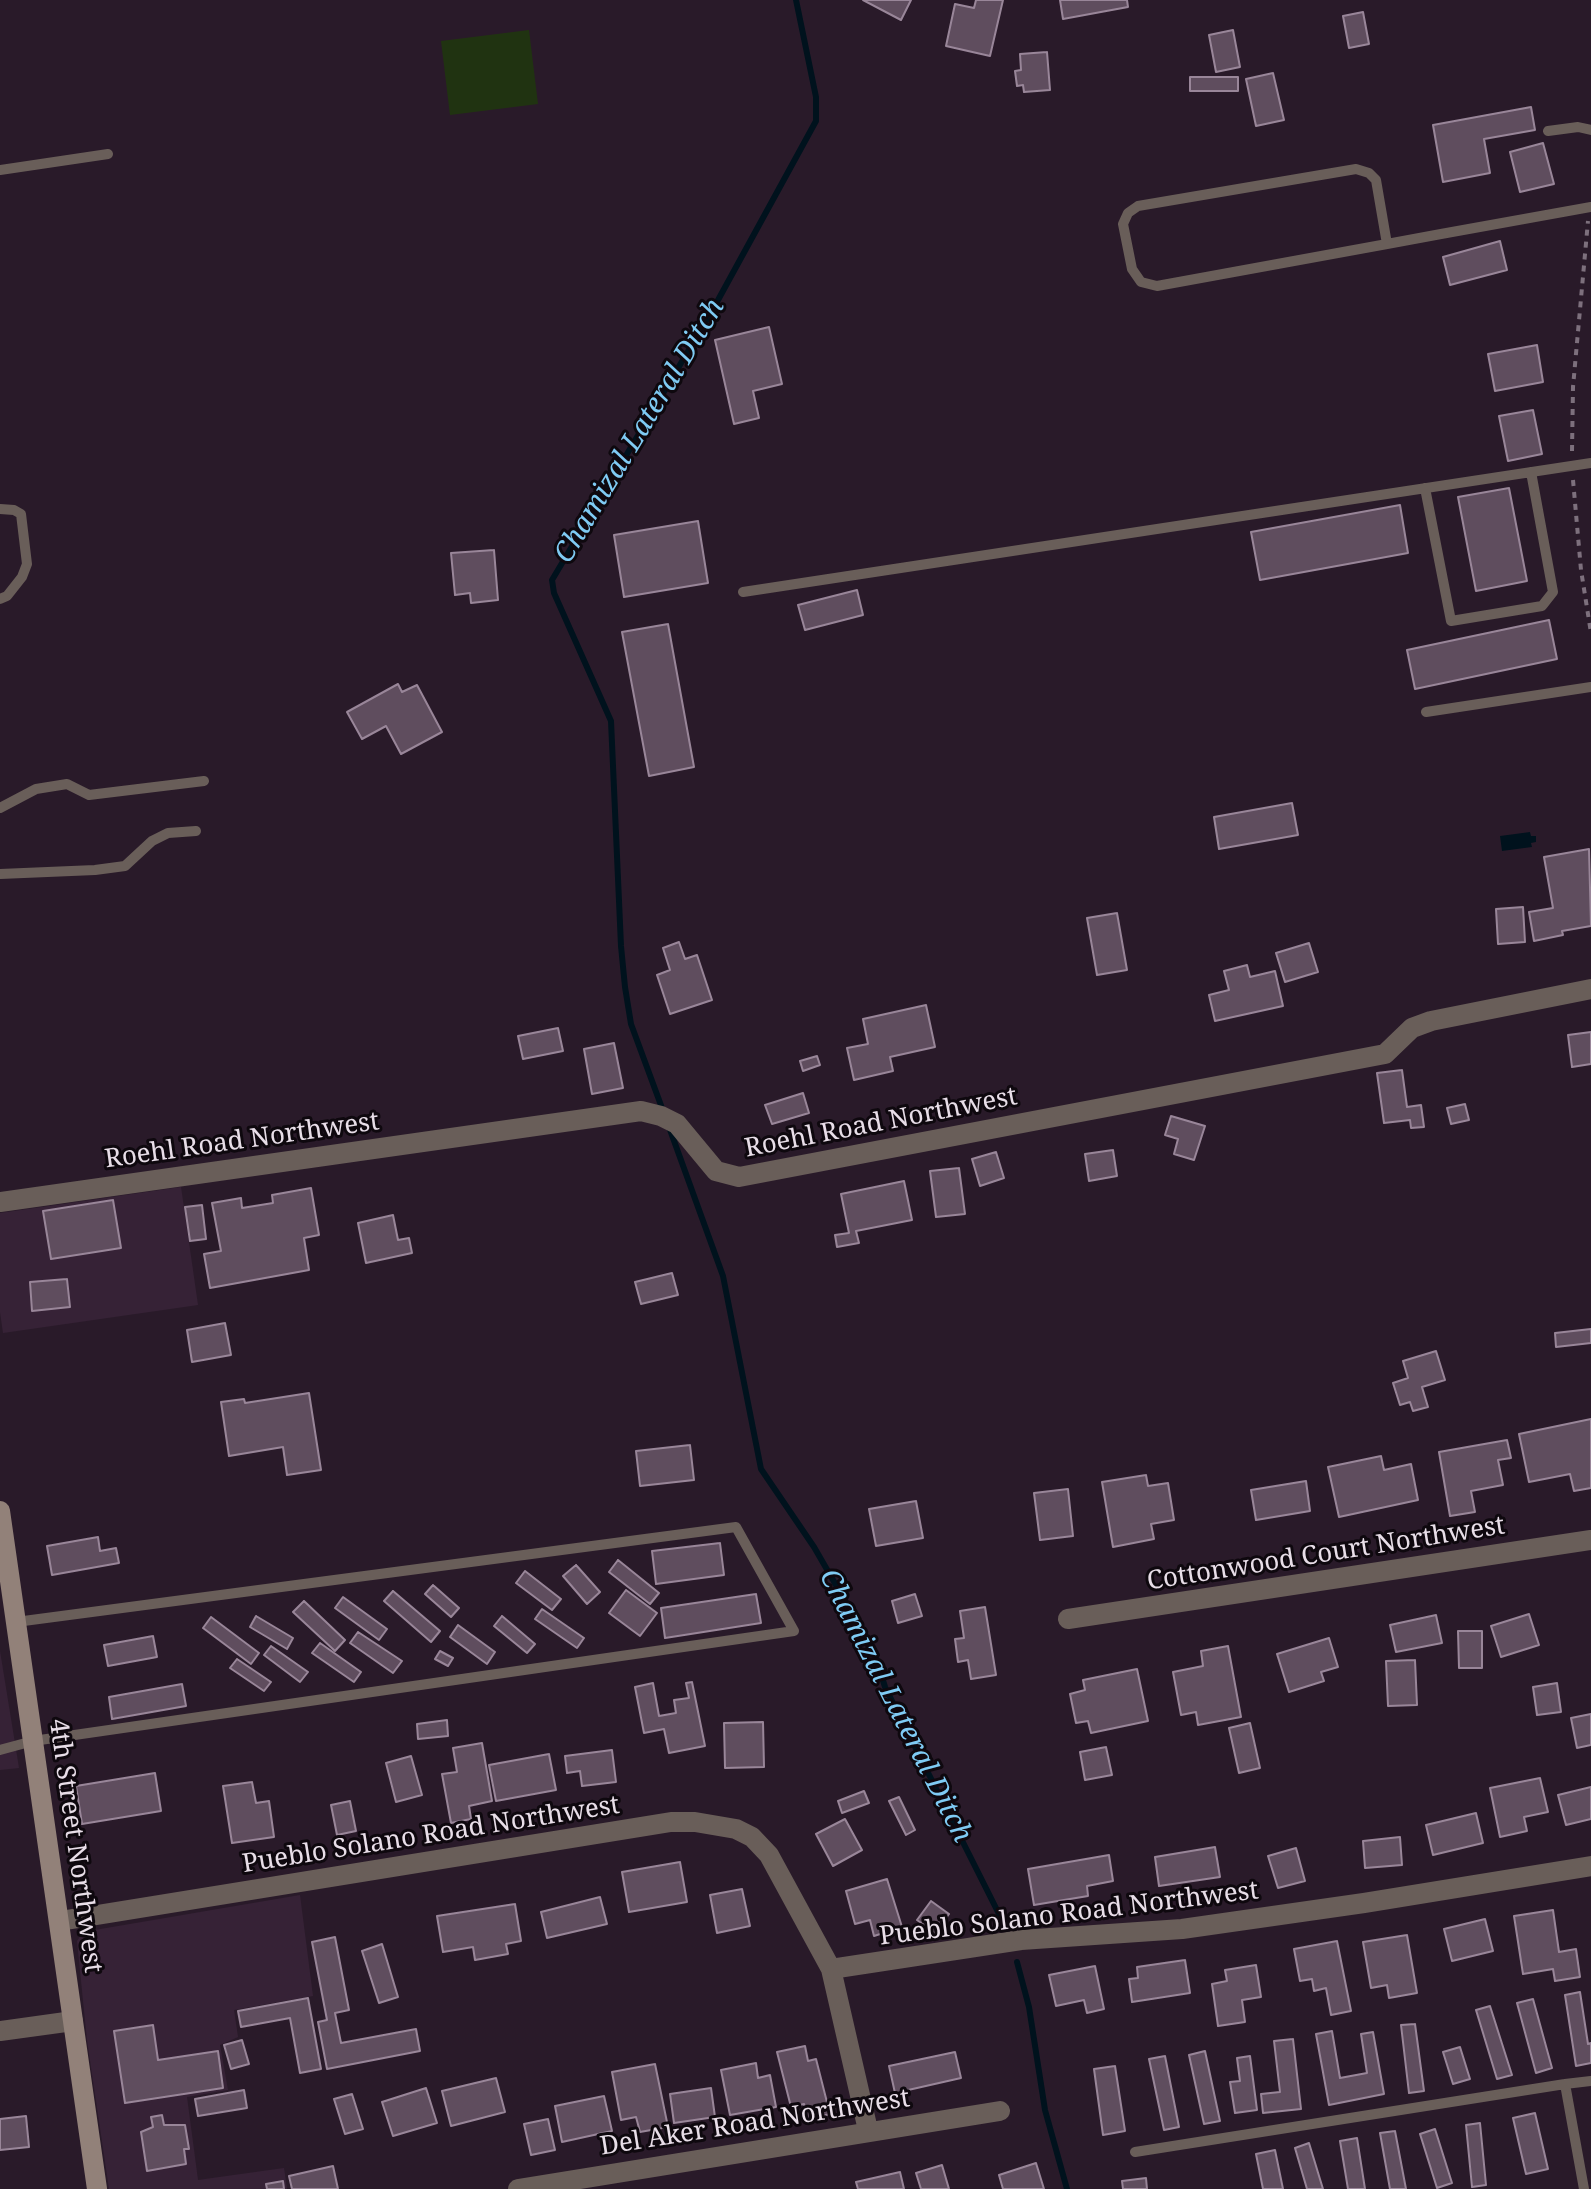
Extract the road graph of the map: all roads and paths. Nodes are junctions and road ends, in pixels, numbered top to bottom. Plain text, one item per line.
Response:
1 (1591, 130) edge
2 (1548, 131) dead end
3 (108, 154) dead end
4 (0, 170) edge
5 (1590, 207) edge
6 (1387, 244) junction
7 (1572, 457) dead end
8 (1591, 463) edge
9 (1531, 472) junction
10 (1573, 476) dead end
11 (1425, 488) junction
12 (0, 509) edge
13 (743, 592) dead end
14 (0, 599) edge
15 (1591, 633) edge
16 (1591, 687) edge
17 (1426, 712) dead end
18 (204, 781) dead end
19 (0, 808) edge
20 (196, 831) dead end
21 (0, 874) edge
22 (1591, 989) edge
23 (0, 1202) edge
24 (0, 1511) edge
25 (1591, 1540) edge
26 (2, 1546) edge
27 (1068, 1619) dead end
28 (16, 1622) junction
29 (33, 1741) junction
30 (0, 1750) edge
31 (1591, 1866) edge
32 (60, 1921) junction
33 (831, 1969) junction
34 (73, 2021) junction
35 (0, 2031) edge
36 (1591, 2081) edge
37 (1565, 2084) junction
38 (1000, 2111) dead end
39 (868, 2130) junction
40 (1135, 2152) dead end
41 (97, 2189) edge
42 (518, 2189) edge
43 (1584, 2189) edge

1 - 2 lane
3 - 4 lane
5 - 6 lane
5 - 7 path
6 - 6 lane
8 - 9 lane
9 - 11 lane
9 - 11 lane
10 - 15 path
11 - 13 lane
12 - 14 lane
16 - 17 lane
18 - 19 lane
20 - 21 lane
22 - 23 street, Roehl Road Northwest
24 - 26 main road, 4th Street Northwest
25 - 27 street, Cottonwood Court Northwest
26 - 28 main road, 4th Street Northwest
28 - 29 main road, 4th Street Northwest
28 - 29 lane
29 - 30 lane
29 - 32 main road, 4th Street Northwest
31 - 33 street, Pueblo Solano Road Northwest
32 - 33 street, Pueblo Solano Road Northwest
32 - 34 main road, 4th Street Northwest
33 - 39 street
34 - 35 street
34 - 41 main road, 4th Street Northwest
36 - 37 lane
37 - 40 lane
37 - 43 lane
38 - 39 street, Del Aker Road Northwest
39 - 42 street, Del Aker Road Northwest

